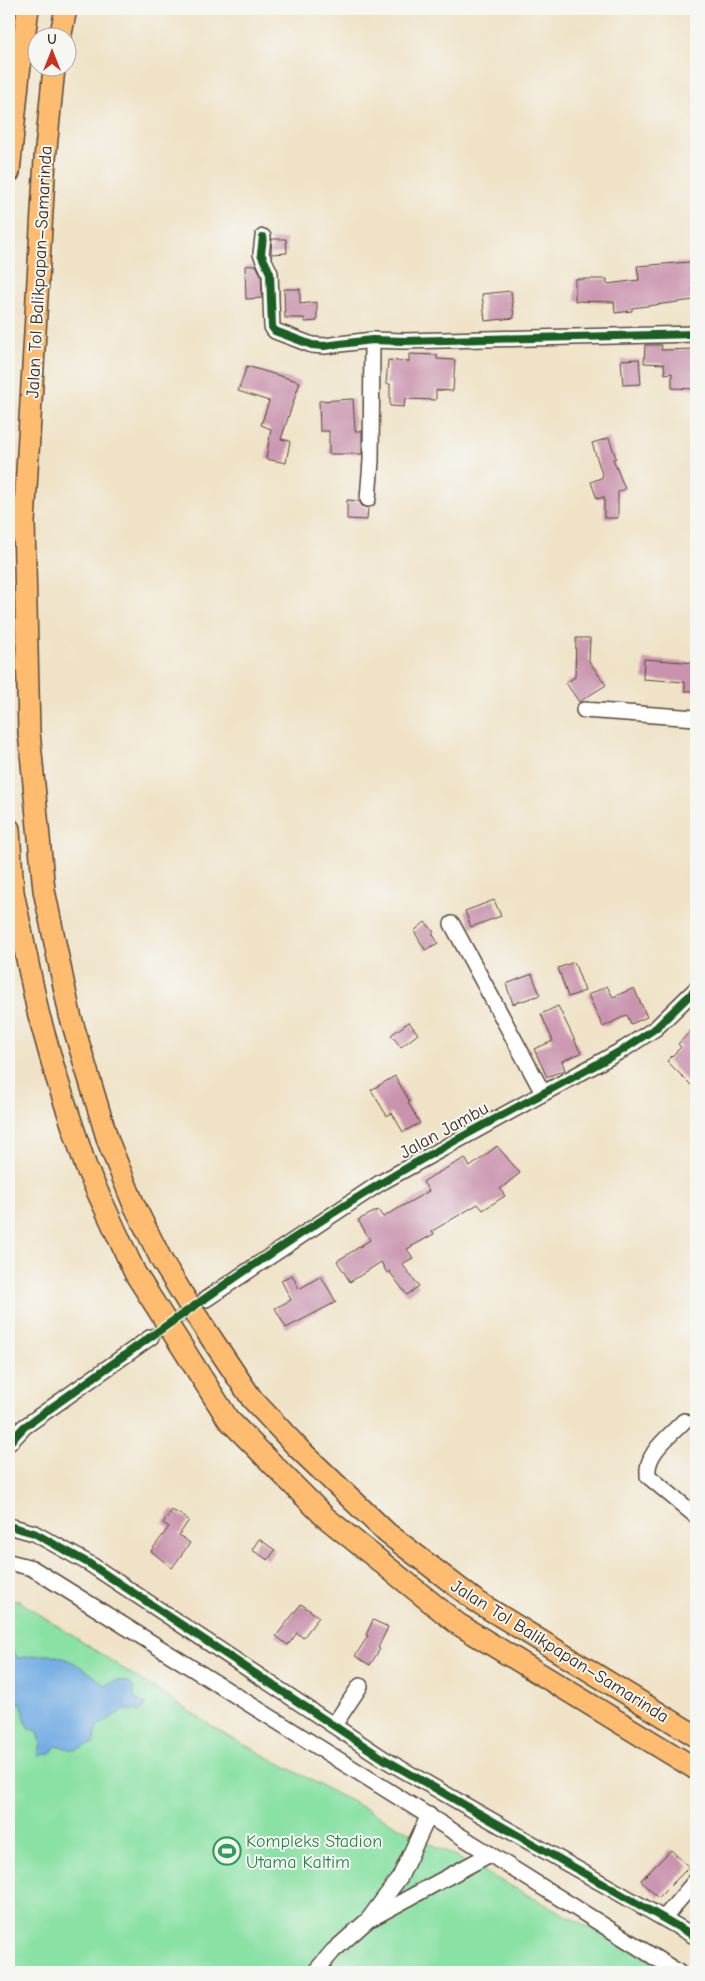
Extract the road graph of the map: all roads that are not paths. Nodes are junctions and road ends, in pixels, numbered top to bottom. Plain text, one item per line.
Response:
1 (28, 9) edge
2 (66, 9) edge
3 (62, 28) edge
4 (53, 78) edge
5 (9, 172) edge
6 (263, 237) dead end
7 (696, 334) edge
8 (372, 340) junction
9 (368, 500) dead end
10 (584, 710) dead end
11 (696, 718) edge
12 (9, 829) edge
13 (452, 924) dead end
14 (695, 993) edge
15 (543, 1093) junction
16 (206, 1299) tunnel mouth
17 (151, 1337) tunnel mouth
18 (684, 1421) dead end
19 (9, 1443) edge
20 (696, 1516) edge
21 (9, 1526) edge
22 (9, 1562) edge
23 (360, 1686) dead end
24 (295, 1699) junction
25 (279, 1722) junction
26 (334, 1725) junction
27 (696, 1736) edge
28 (696, 1769) edge
29 (429, 1815) junction
30 (490, 1854) junction
31 (696, 1880) edge
32 (664, 1918) junction
33 (368, 1920) junction
34 (696, 1937) edge
35 (315, 1972) edge
36 (678, 1972) edge

1 - 5 highway, Jalan Tol Balikpapan–Samarinda
2 - 3 highway
4 - 27 highway, Jalan Tol Balikpapan–Samarinda
6 - 8 street
7 - 8 street
8 - 9 street
10 - 11 street
12 - 28 highway, Jalan Tol Balikpapan–Samarinda
13 - 15 street
14 - 15 street, Jalan Jambu
15 - 16 street, Jalan Jambu
17 - 19 street
18 - 20 street
21 - 24 street
22 - 25 street
23 - 26 street
24 - 25 street
24 - 26 street
25 - 29 street
26 - 32 street
29 - 30 street
29 - 33 street
30 - 33 street
30 - 36 street
31 - 32 street
32 - 34 street
33 - 35 street

